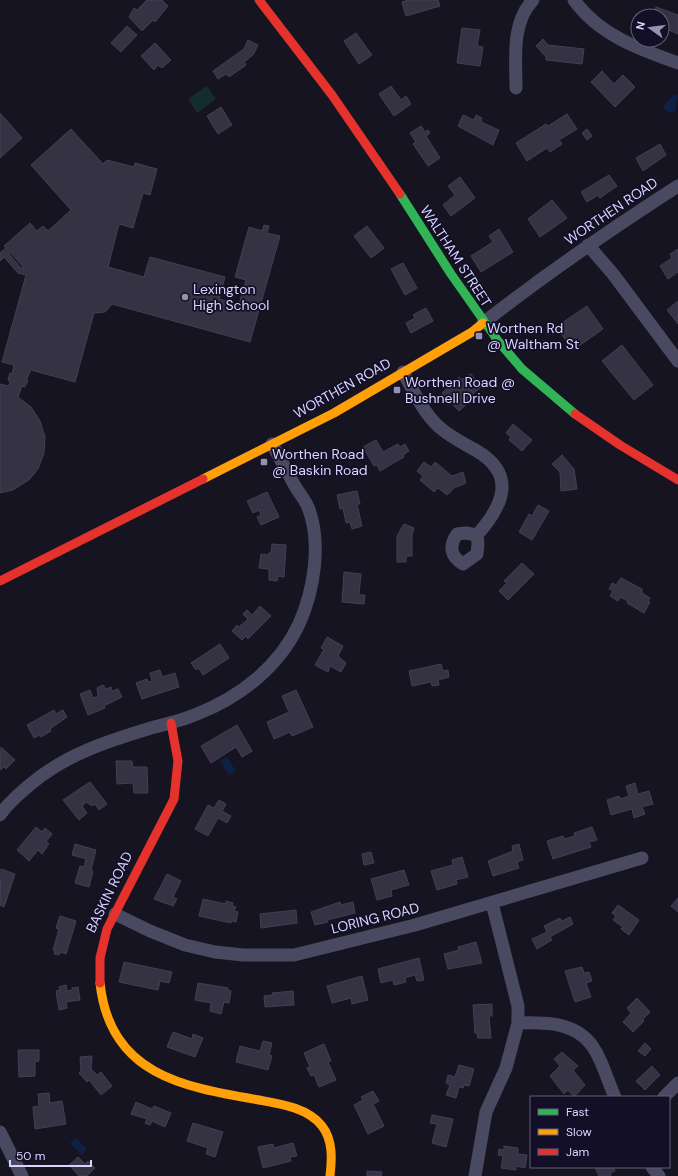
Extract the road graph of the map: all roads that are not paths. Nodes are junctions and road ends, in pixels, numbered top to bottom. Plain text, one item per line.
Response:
1 (259, 0) edge
2 (533, 0) edge
3 (574, 0) edge
4 (678, 62) edge
5 (516, 88) dead end
6 (678, 186) edge
7 (588, 245) junction
8 (483, 323) junction
9 (678, 361) edge
10 (403, 372) junction
11 (272, 444) junction
12 (678, 480) edge
13 (477, 534) dead end
14 (0, 581) edge
15 (171, 723) junction
16 (0, 815) edge
17 (642, 858) dead end
18 (492, 903) junction
19 (115, 914) junction
20 (518, 1023) junction
21 (678, 1084) edge
22 (615, 1096) edge
23 (665, 1096) edge
24 (0, 1132) edge
25 (653, 1168) edge
26 (22, 1176) edge
27 (330, 1176) edge
28 (475, 1176) edge
29 (659, 1176) edge

1 - 8 main road, WALTHAM STREET
2 - 5 street
3 - 4 street
6 - 7 street, WORTHEN ROAD
7 - 8 street, WORTHEN ROAD
7 - 9 street
8 - 10 main road, WORTHEN ROAD
8 - 12 main road, WALTHAM STREET
10 - 11 main road, WORTHEN ROAD
10 - 13 street
11 - 14 main road, WORTHEN ROAD
11 - 15 street
15 - 16 street
15 - 19 main road, BASKIN ROAD
17 - 18 street, LORING ROAD
18 - 19 street, LORING ROAD
18 - 20 street
19 - 27 main road, BASKIN ROAD
20 - 22 street
20 - 28 street
21 - 23 street
24 - 26 street
25 - 29 street

